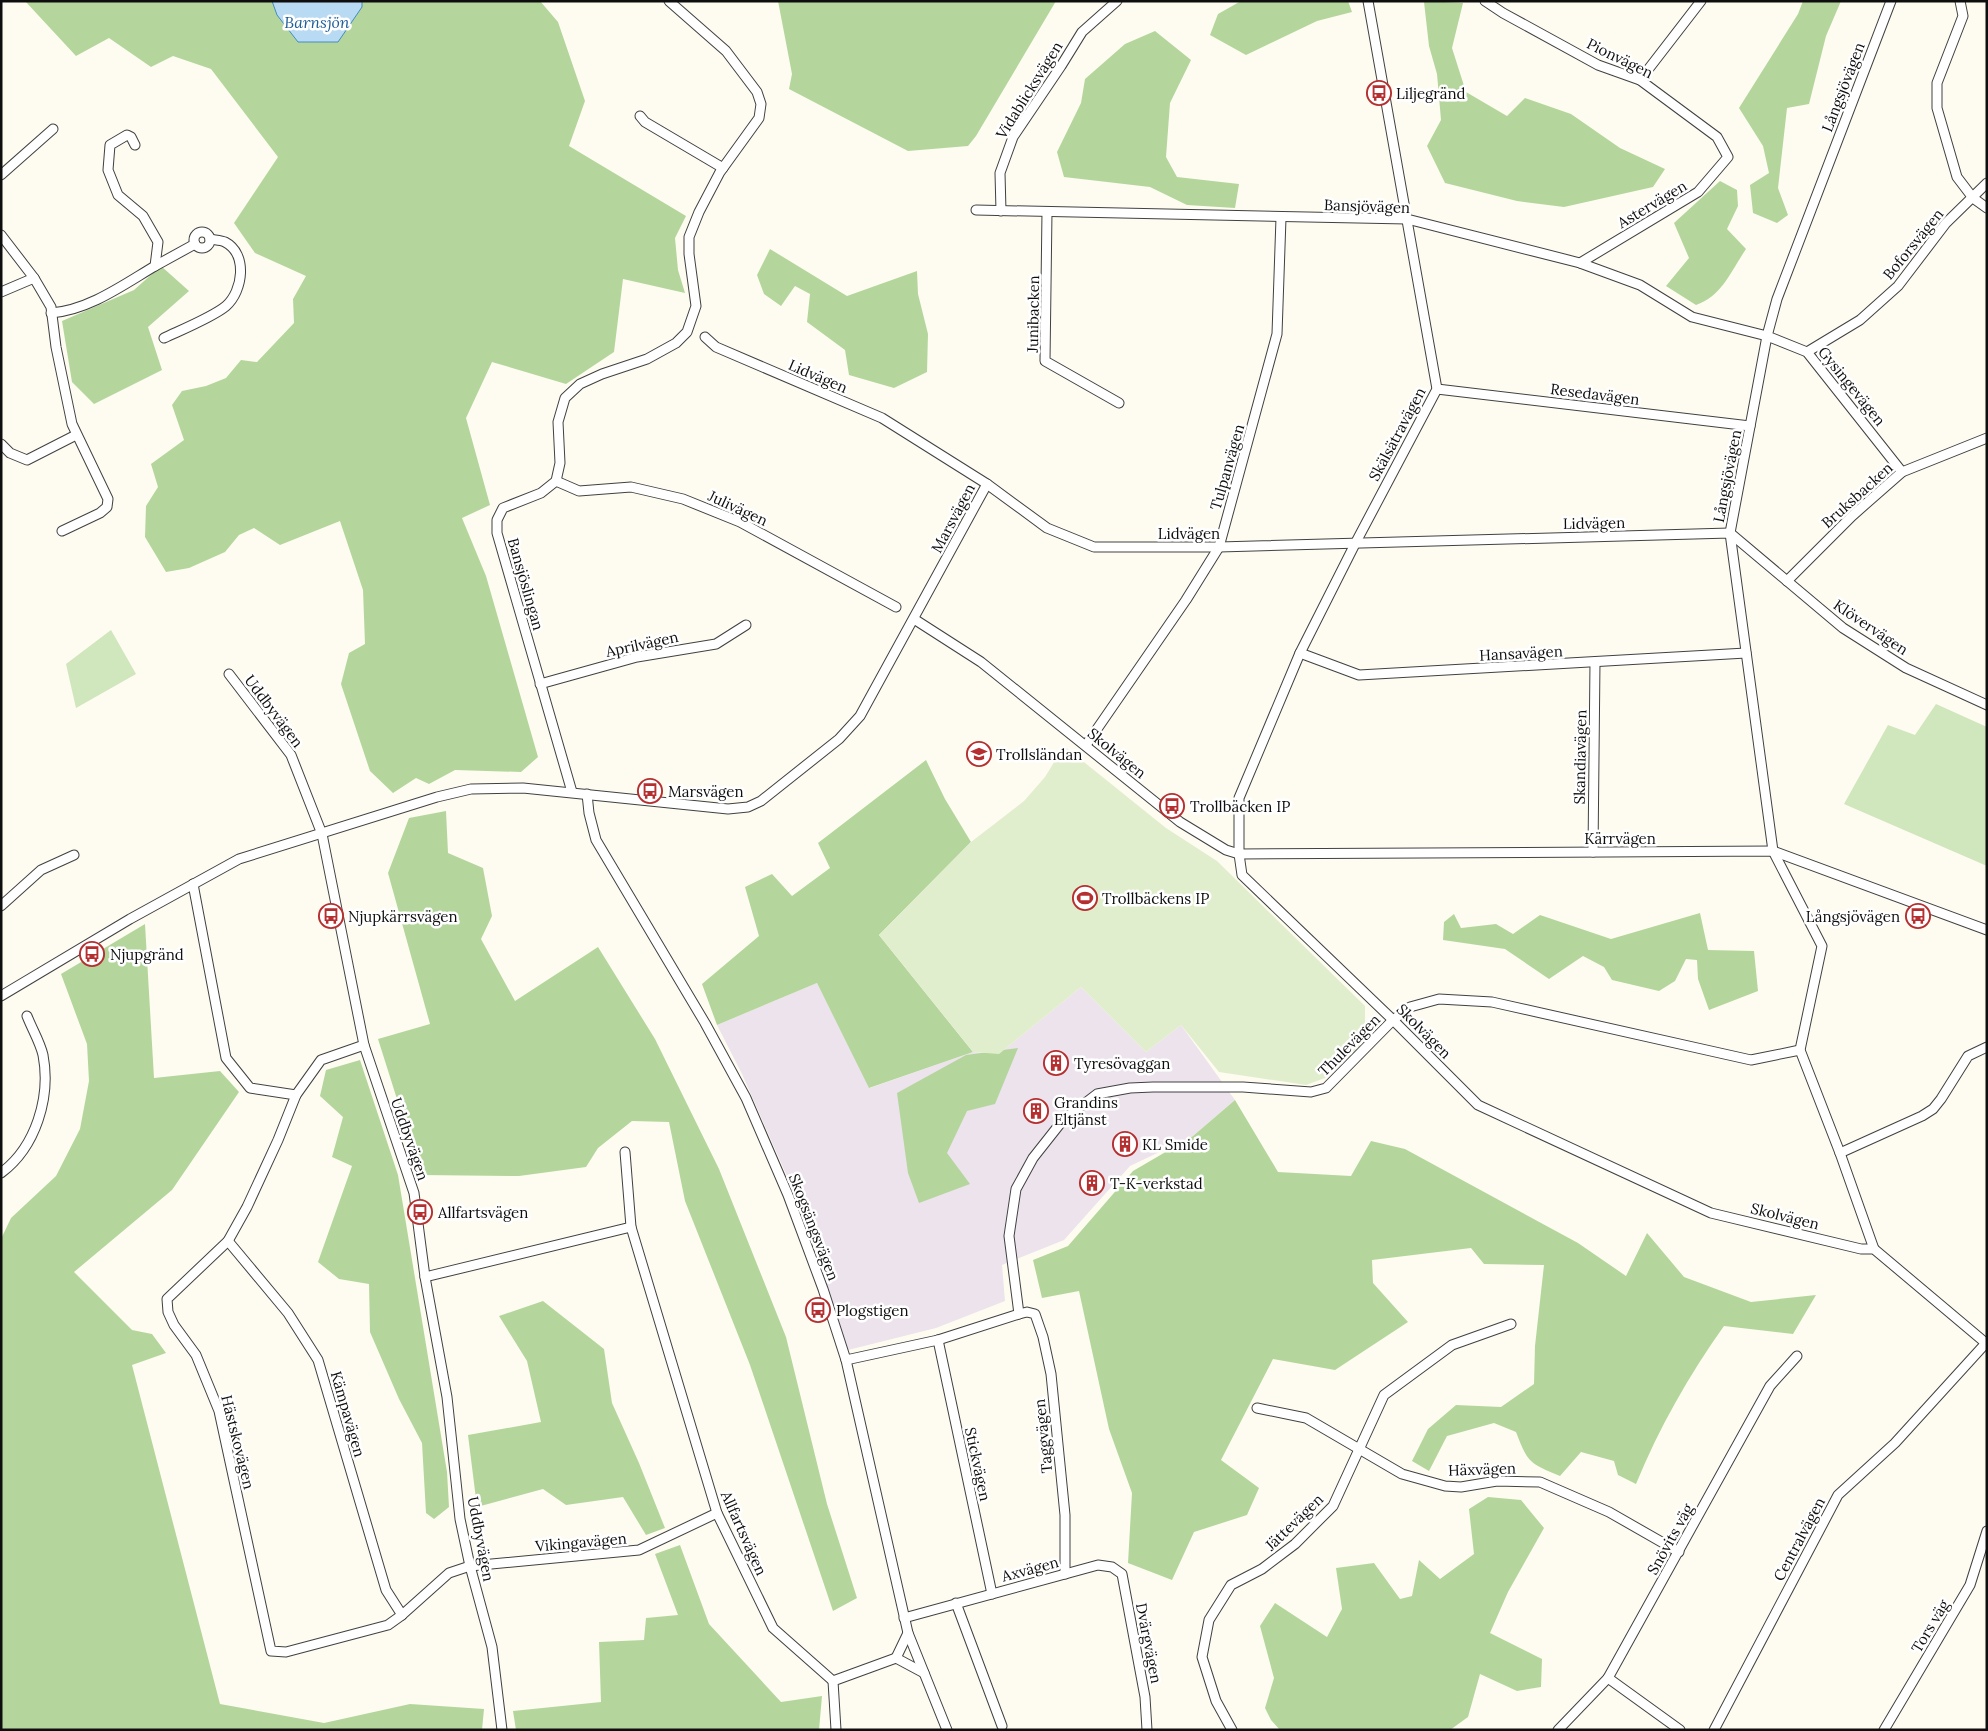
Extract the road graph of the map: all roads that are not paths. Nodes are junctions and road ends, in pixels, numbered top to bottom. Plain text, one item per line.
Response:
1 (669, 1) edge
2 (1117, 1) edge
3 (1368, 1) edge
4 (1485, 1) edge
5 (1701, 1) edge
6 (1891, 1) edge
7 (1960, 1) edge
8 (1640, 80) junction
9 (640, 116) dead end
10 (53, 129) dead end
11 (135, 145) dead end
12 (1728, 157) joint
13 (723, 168) junction
14 (1, 175) edge
15 (1987, 183) edge
16 (1973, 198) junction
17 (1987, 208) edge
18 (976, 210) dead end
19 (1001, 211) junction
20 (1047, 212) junction
21 (1281, 218) junction
22 (1407, 219) junction
23 (1, 235) edge
24 (1580, 263) junction
25 (155, 266) junction
26 (34, 278) junction
27 (1, 292) edge
28 (51, 313) junction
29 (1767, 336) junction
30 (705, 337) dead end
31 (164, 338) dead end
32 (1807, 352) junction
33 (1437, 389) junction
34 (1119, 403) dead end
35 (1750, 426) junction
36 (76, 435) junction
37 (1987, 438) edge
38 (1, 444) edge
39 (1902, 472) junction
40 (556, 481) junction
41 (987, 484) junction
42 (62, 532) dead end
43 (1730, 533) junction
44 (1356, 542) junction
45 (1219, 547) junction
46 (1787, 581) junction
47 (896, 607) dead end
48 (914, 619) junction
49 (746, 624) dead end
50 (1746, 653) junction
51 (1300, 654) junction
52 (1595, 662) junction
53 (228, 674) dead end
54 (540, 684) junction
55 (1987, 705) edge
56 (1086, 745) junction
57 (572, 792) junction
58 (587, 794) junction
59 (322, 834) junction
60 (1772, 851) junction
61 (1593, 852) junction
62 (1239, 854) junction
63 (74, 856) dead end
64 (193, 884) junction
65 (1, 906) edge
66 (1987, 930) edge
67 (1, 996) edge
68 (27, 1016) dead end
69 (1394, 1020) junction
70 (364, 1045) junction
71 (1987, 1047) edge
72 (1800, 1050) junction
73 (296, 1095) junction
74 (624, 1152) dead end
75 (1840, 1153) junction
76 (1, 1161) edge
77 (11, 1166) junction
78 (1, 1173) edge
79 (631, 1226) junction
80 (228, 1241) junction
81 (1874, 1248) junction
82 (424, 1277) junction
83 (1019, 1314) junction
84 (1512, 1324) dead end
85 (938, 1340) junction
86 (1986, 1343) edge
87 (1797, 1356) dead end
88 (846, 1360) junction
89 (1257, 1408) dead end
90 (1359, 1448) junction
91 (717, 1514) junction
92 (1987, 1530) edge
93 (1679, 1552) junction
94 (470, 1566) junction
95 (1112, 1567) joint
96 (1065, 1574) junction
97 (992, 1594) junction
98 (956, 1603) junction
99 (402, 1615) junction
100 (904, 1618) junction
101 (908, 1634) junction
102 (896, 1658) junction
103 (924, 1673) junction
104 (1608, 1678) junction
105 (833, 1681) junction
106 (1002, 1726) dead end
107 (502, 1730) edge
108 (836, 1730) edge
109 (947, 1730) edge
110 (1148, 1730) edge
111 (1232, 1730) edge
112 (1558, 1730) edge
113 (1680, 1730) edge
114 (1714, 1730) edge
115 (1884, 1730) edge

1 - 13 street
2 - 19 street, Vidablicksvägen
3 - 22 street, Skälsätravägen
4 - 8 street, Pionvägen
5 - 8 street
6 - 29 street, Långsjövägen
7 - 16 street
8 - 12 street, Pionvägen
9 - 13 street
10 - 14 street
11 - 25 street
12 - 24 street, Astervägen
13 - 40 street
15 - 16 street, Boforsvägen
16 - 17 street
16 - 32 street, Boforsvägen
18 - 19 street, Bansjövägen
19 - 20 street, Bansjövägen
20 - 21 street, Bansjövägen
20 - 34 street, Junibacken
21 - 22 street, Bansjövägen
21 - 45 street, Tulpanvägen
22 - 24 street, Bansjövägen
22 - 33 street, Skälsätravägen
23 - 26 street
24 - 29 street, Bansjövägen
25 - 28 street
25 - 31 street
26 - 27 street
26 - 28 street
28 - 36 street
29 - 32 street, Gysingevägen
29 - 35 street, Långsjövägen
30 - 41 street, Lidvägen
32 - 39 street, Gysingevägen
33 - 35 street, Resedavägen
33 - 44 street, Skälsätravägen
35 - 43 street, Långsjövägen
36 - 38 street
36 - 42 street
37 - 39 street, Bruksbacken
39 - 46 street, Bruksbacken
40 - 47 street, Julivägen
40 - 54 street, Bansjöslingan
41 - 45 street, Lidvägen
41 - 48 street, Marsvägen
43 - 44 street, Lidvägen
43 - 46 street, Klövervägen
43 - 50 street, Långsjövägen
44 - 45 street, Lidvägen
44 - 51 street, Skälsätravägen
45 - 56 street, Tulpanvägen
46 - 55 street, Klövervägen
48 - 56 street, Skolvägen
48 - 58 street, Marsvägen
49 - 54 street, Aprilvägen
50 - 52 street, Hansavägen
50 - 60 street, Långsjövägen
51 - 52 street, Hansavägen
51 - 62 street, Skälsätravägen
52 - 61 street, Skandiavägen
53 - 59 street, Uddbyvägen
54 - 57 street, Bansjöslingan
56 - 62 street, Skolvägen
57 - 58 street
57 - 59 street
58 - 88 street, Skogsängsvägen
59 - 64 street
59 - 70 street, Uddbyvägen
60 - 61 street, Kärrvägen
60 - 66 street, Kärrvägen
60 - 72 street, Långsjövägen
61 - 62 street, Kärrvägen
62 - 69 street, Skolvägen
63 - 65 street
64 - 67 street
64 - 73 street
68 - 77 street
69 - 72 street, Thulevägen
69 - 81 street, Skolvägen
69 - 83 street, Thulevägen
70 - 73 street, Hästskovägen
70 - 82 street, Uddbyvägen
71 - 75 street
72 - 75 street
73 - 80 street, Hästskovägen
74 - 79 street, Allfartsvägen
75 - 81 street
76 - 77 street
77 - 78 street
79 - 82 street
79 - 91 street, Allfartsvägen
80 - 99 street, Kämpavägen
80 - 99 street, Hästskovägen
81 - 86 street
82 - 94 street, Uddbyvägen
83 - 85 street
83 - 96 street, Taggvägen
84 - 90 street, Jättevägen
85 - 88 street
85 - 97 street, Stickvägen
86 - 114 street, Centralvägen
87 - 93 street, Snövits väg
88 - 100 street, Skogsängsvägen
89 - 90 street, Häxvägen
90 - 93 street, Häxvägen
90 - 111 street, Jättevägen
91 - 94 street, Vikingavägen
91 - 105 street, Allfartsvägen
92 - 115 street, Tors väg
93 - 104 street, Snövits väg
94 - 99 street, Hästskovägen
94 - 107 street, Uddbyvägen
95 - 96 street, Axvägen
95 - 110 street, Dvärgvägen
96 - 97 street, Axvägen
97 - 98 street, Axvägen
98 - 100 street, Axvägen
98 - 106 street
100 - 101 street, Skogsängsvägen
101 - 102 street
101 - 103 street, Skogsängsvägen
102 - 103 street
102 - 105 street
103 - 109 street, Skogsängsvägen
104 - 112 street, Snövits väg
104 - 113 street
105 - 108 street

